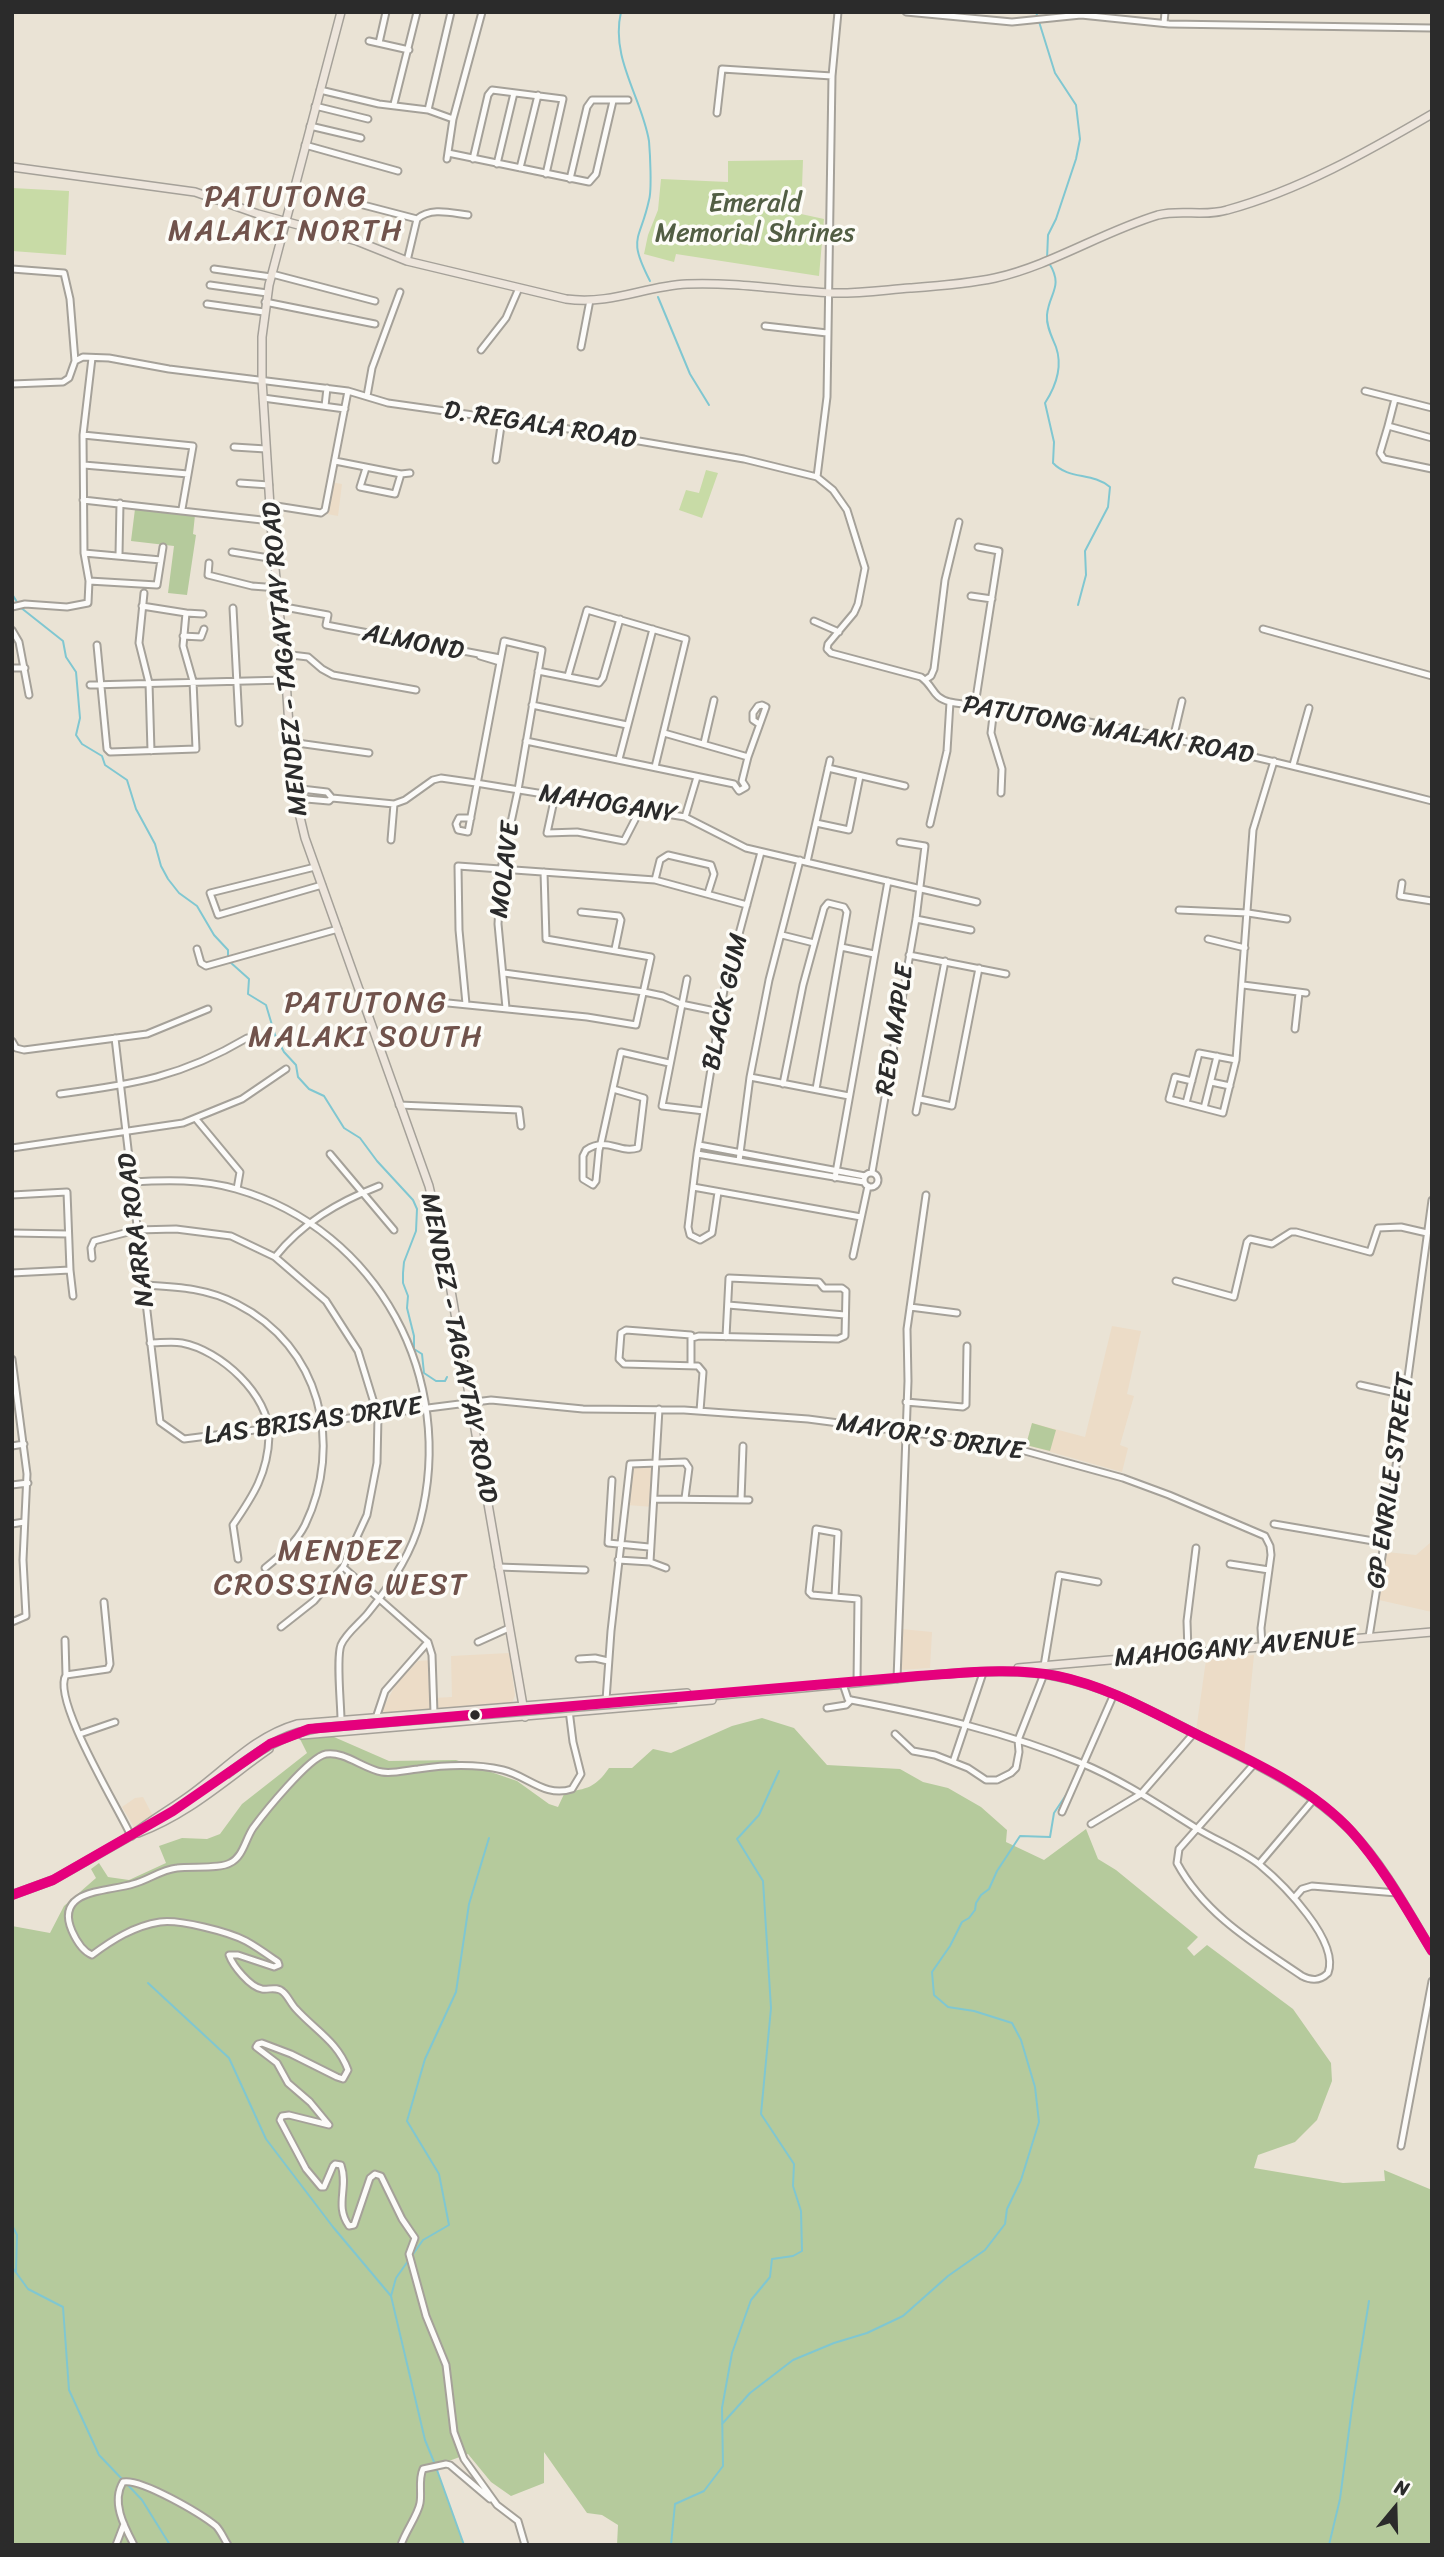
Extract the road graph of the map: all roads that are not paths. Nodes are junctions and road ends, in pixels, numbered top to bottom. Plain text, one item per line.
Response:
1 (341, 12) edge
2 (386, 12) edge
3 (417, 12) edge
4 (451, 12) edge
5 (482, 12) edge
6 (838, 12) edge
7 (906, 12) edge
8 (1165, 12) edge
9 (1164, 23) junction
10 (1432, 28) edge
11 (369, 41) dead end
12 (379, 43) junction
13 (409, 50) junction
14 (832, 76) junction
15 (320, 90) junction
16 (514, 93) junction
17 (538, 96) junction
18 (628, 100) dead end
19 (613, 101) junction
20 (394, 104) junction
21 (315, 106) junction
22 (428, 110) junction
23 (718, 113) dead end
24 (1432, 114) edge
25 (368, 119) dead end
26 (453, 119) junction
27 (310, 126) junction
28 (361, 138) dead end
29 (304, 145) junction
30 (473, 159) junction
31 (498, 164) junction
32 (12, 167) edge
33 (520, 168) junction
34 (398, 171) dead end
35 (546, 174) junction
36 (570, 178) junction
37 (293, 187) junction
38 (468, 215) dead end
39 (417, 219) junction
40 (285, 221) junction
41 (407, 261) junction
42 (12, 268) edge
43 (214, 269) dead end
44 (271, 275) junction
45 (210, 285) dead end
46 (519, 288) junction
47 (400, 292) dead end
48 (829, 293) junction
49 (266, 298) junction
50 (590, 300) junction
51 (375, 301) dead end
52 (206, 304) dead end
53 (264, 312) junction
54 (375, 324) dead end
55 (765, 326) dead end
56 (827, 333) junction
57 (581, 347) dead end
58 (481, 350) dead end
59 (92, 358) junction
60 (75, 361) junction
61 (262, 380) junction
62 (12, 384) edge
63 (327, 388) junction
64 (348, 391) junction
65 (1365, 391) dead end
66 (367, 396) junction
67 (263, 398) junction
68 (1395, 399) junction
69 (324, 406) junction
70 (1432, 408) edge
71 (345, 409) junction
72 (502, 419) junction
73 (1388, 426) junction
74 (83, 435) junction
75 (1432, 438) edge
76 (234, 447) dead end
77 (266, 449) junction
78 (496, 460) dead end
79 (335, 461) junction
80 (84, 464) junction
81 (366, 468) junction
82 (1432, 469) edge
83 (410, 473) dead end
84 (188, 474) junction
85 (401, 474) junction
86 (817, 477) junction
87 (240, 483) dead end
88 (269, 485) junction
89 (83, 500) junction
90 (120, 503) junction
91 (270, 505) junction
92 (182, 509) junction
93 (271, 521) junction
94 (959, 522) dead end
95 (163, 547) dead end
96 (978, 547) dead end
97 (232, 552) dead end
98 (84, 553) junction
99 (119, 555) junction
100 (161, 559) junction
101 (275, 559) junction
102 (209, 563) dead end
103 (89, 581) junction
104 (278, 588) junction
105 (144, 593) dead end
106 (971, 596) dead end
107 (992, 599) junction
108 (88, 603) junction
109 (142, 606) junction
110 (279, 606) junction
111 (12, 607) edge
112 (233, 608) dead end
113 (93, 612) dead end
114 (186, 612) junction
115 (204, 614) dead end
116 (620, 619) junction
117 (814, 621) dead end
118 (204, 629) dead end
119 (653, 629) junction
120 (1263, 629) dead end
121 (12, 630) edge
122 (838, 632) junction
123 (183, 636) junction
124 (16, 642) edge
125 (97, 645) dead end
126 (283, 654) junction
127 (500, 660) junction
128 (25, 667) junction
129 (12, 668) edge
130 (538, 671) junction
131 (568, 676) junction
132 (1432, 676) edge
133 (286, 680) junction
134 (925, 680) junction
135 (193, 681) junction
136 (238, 681) junction
137 (149, 682) junction
138 (90, 685) dead end
139 (102, 686) junction
140 (416, 690) dead end
141 (29, 695) dead end
142 (714, 701) dead end
143 (1182, 701) dead end
144 (950, 702) junction
145 (532, 705) junction
146 (975, 705) junction
147 (994, 708) junction
148 (1309, 708) dead end
149 (239, 723) dead end
150 (759, 724) dead end
151 (627, 725) junction
152 (664, 733) junction
153 (1173, 739) junction
154 (526, 741) junction
155 (290, 742) junction
156 (704, 743) junction
157 (151, 751) junction
158 (369, 754) dead end
159 (748, 757) junction
160 (619, 759) junction
161 (830, 760) dead end
162 (1274, 761) junction
163 (1293, 765) junction
164 (655, 766) junction
165 (828, 768) junction
166 (697, 776) junction
167 (860, 776) junction
168 (476, 783) junction
169 (905, 786) dead end
170 (293, 788) junction
171 (310, 790) junction
172 (518, 790) junction
173 (1000, 793) dead end
174 (555, 796) junction
175 (294, 798) junction
176 (332, 798) junction
177 (309, 799) junction
178 (1432, 801) edge
179 (394, 804) junction
180 (640, 810) junction
181 (685, 817) junction
182 (471, 818) dead end
183 (816, 823) junction
184 (930, 824) dead end
185 (391, 840) dead end
186 (900, 842) dead end
187 (761, 852) junction
188 (803, 861) junction
189 (315, 867) junction
190 (501, 869) junction
191 (544, 872) junction
192 (655, 880) junction
193 (888, 881) junction
194 (1402, 883) dead end
195 (322, 885) junction
196 (919, 888) junction
197 (708, 893) junction
198 (1432, 901) edge
199 (977, 902) dead end
200 (747, 905) junction
201 (1179, 910) dead end
202 (581, 912) dead end
203 (1248, 913) junction
204 (916, 919) junction
205 (1287, 919) dead end
206 (338, 929) junction
207 (971, 930) dead end
208 (782, 935) junction
209 (1208, 939) dead end
210 (814, 943) junction
211 (841, 947) junction
212 (1245, 948) junction
213 (197, 949) dead end
214 (615, 949) junction
215 (874, 954) junction
216 (909, 955) junction
217 (944, 961) junction
218 (979, 968) junction
219 (504, 973) junction
220 (1006, 974) dead end
221 (687, 979) dead end
222 (1243, 985) junction
223 (644, 992) junction
224 (448, 1003) dead end
225 (466, 1004) junction
226 (681, 1004) junction
227 (506, 1008) junction
228 (208, 1009) dead end
229 (720, 1012) junction
230 (1295, 1029) dead end
231 (115, 1038) junction
232 (247, 1038) dead end
233 (12, 1041) edge
234 (1217, 1056) junction
235 (1236, 1060) junction
236 (669, 1063) junction
237 (286, 1069) dead end
238 (750, 1077) junction
239 (1192, 1080) junction
240 (1211, 1082) junction
241 (783, 1084) junction
242 (121, 1086) junction
243 (1230, 1086) junction
244 (613, 1089) junction
245 (816, 1089) junction
246 (60, 1094) dead end
247 (849, 1096) junction
248 (920, 1099) junction
249 (1186, 1103) junction
250 (399, 1105) junction
251 (1204, 1108) junction
252 (704, 1111) junction
253 (916, 1112) dead end
254 (196, 1119) junction
255 (521, 1126) dead end
256 (125, 1133) junction
257 (601, 1143) junction
258 (699, 1145) junction
259 (12, 1148) edge
260 (330, 1154) dead end
261 (697, 1154) junction
262 (741, 1154) junction
263 (739, 1161) junction
264 (872, 1172) junction
265 (836, 1174) junction
266 (131, 1182) junction
267 (865, 1182) junction
268 (379, 1186) dead end
269 (693, 1187) junction
270 (237, 1189) junction
271 (718, 1192) junction
272 (362, 1193) junction
273 (12, 1195) edge
274 (926, 1195) dead end
275 (1432, 1200) edge
276 (861, 1217) junction
277 (308, 1222) junction
278 (136, 1230) junction
279 (394, 1230) dead end
280 (12, 1233) edge
281 (1427, 1233) junction
282 (68, 1234) junction
283 (852, 1256) dead end
284 (275, 1257) junction
285 (93, 1258) dead end
286 (1423, 1266) junction
287 (1432, 1268) edge
288 (70, 1270) junction
289 (12, 1273) edge
290 (1176, 1281) dead end
291 (144, 1285) junction
292 (73, 1296) dead end
293 (728, 1305) junction
294 (910, 1307) junction
295 (957, 1313) dead end
296 (845, 1315) junction
297 (726, 1337) junction
298 (692, 1338) junction
299 (150, 1343) junction
300 (967, 1346) dead end
301 (12, 1359) edge
302 (691, 1366) junction
303 (1360, 1385) dead end
304 (1405, 1395) junction
305 (470, 1401) junction
306 (906, 1402) junction
307 (425, 1407) junction
308 (659, 1409) junction
309 (700, 1411) junction
310 (378, 1416) junction
311 (323, 1421) junction
312 (160, 1422) joint
313 (268, 1429) junction
314 (905, 1431) junction
315 (24, 1444) junction
316 (12, 1446) edge
317 (743, 1446) dead end
318 (656, 1465) junction
319 (612, 1480) dead end
320 (28, 1483) junction
321 (12, 1485) edge
322 (685, 1498) junction
323 (655, 1499) junction
324 (741, 1500) junction
325 (749, 1500) dead end
326 (24, 1522) junction
327 (12, 1524) edge
328 (1274, 1524) dead end
329 (1385, 1542) junction
330 (622, 1544) junction
331 (649, 1547) junction
332 (1196, 1548) dead end
333 (238, 1559) dead end
334 (23, 1560) junction
335 (618, 1560) junction
336 (12, 1562) edge
337 (650, 1562) junction
338 (1230, 1564) dead end
339 (343, 1567) junction
340 (498, 1567) junction
341 (265, 1568) dead end
342 (666, 1568) dead end
343 (585, 1570) dead end
344 (1269, 1570) junction
345 (1098, 1582) dead end
346 (835, 1597) junction
347 (380, 1599) junction
348 (104, 1602) dead end
349 (12, 1622) edge
350 (281, 1627) dead end
351 (509, 1628) junction
352 (1432, 1632) edge
353 (1368, 1637) junction
354 (65, 1640) dead end
355 (428, 1642) junction
356 (478, 1642) dead end
357 (1262, 1646) junction
358 (1188, 1652) junction
359 (579, 1659) dead end
360 (608, 1661) junction
361 (1058, 1665) junction
362 (1044, 1670) junction
363 (983, 1672) junction
364 (66, 1675) junction
365 (1055, 1676) junction
366 (897, 1679) junction
367 (857, 1682) junction
368 (843, 1684) junction
369 (782, 1689) junction
370 (1114, 1694) junction
371 (606, 1700) junction
372 (851, 1700) junction
373 (568, 1703) junction
374 (523, 1707) junction
375 (827, 1708) dead end
376 (569, 1713) junction
377 (434, 1714) junction
378 (525, 1717) junction
379 (376, 1718) junction
380 (341, 1720) junction
381 (115, 1723) dead end
382 (965, 1724) junction
383 (1194, 1733) junction
384 (80, 1734) junction
385 (895, 1734) dead end
386 (1018, 1740) junction
387 (953, 1762) junction
388 (1083, 1763) junction
389 (1254, 1764) junction
390 (1141, 1794) junction
391 (1314, 1799) junction
392 (1062, 1812) dead end
393 (1091, 1824) dead end
394 (1197, 1828) junction
395 (131, 1836) junction
396 (1259, 1864) junction
397 (1397, 1893) junction
398 (12, 1895) edge
399 (1295, 1897) junction
400 (1432, 1951) edge
401 (1432, 1981) edge
402 (1401, 2146) dead end
403 (497, 2505) junction
404 (124, 2524) junction
405 (116, 2545) edge
406 (134, 2545) edge
407 (228, 2545) edge
408 (401, 2545) edge
409 (525, 2545) edge

1 - 15 main road, MENDEZ - TAGAYTAY ROAD
2 - 12 street
3 - 13 street
4 - 22 street
5 - 26 street
6 - 14 street
7 - 9 street
8 - 9 street
9 - 10 street
11 - 12 street
12 - 13 street
13 - 20 street
14 - 23 street
14 - 48 street
15 - 20 street
15 - 21 main road, MENDEZ - TAGAYTAY ROAD
16 - 17 street
16 - 30 street
16 - 31 street
17 - 33 street
17 - 35 street
18 - 19 street
19 - 36 street
19 - 36 street
20 - 22 street
21 - 25 street
21 - 27 main road, MENDEZ - TAGAYTAY ROAD
22 - 26 street
24 - 48 main road
26 - 30 street
27 - 28 street
27 - 29 main road, MENDEZ - TAGAYTAY ROAD
29 - 34 street
29 - 37 main road, MENDEZ - TAGAYTAY ROAD
30 - 31 street
31 - 33 street
32 - 40 main road
33 - 35 street
35 - 36 street
37 - 39 street
37 - 40 main road, MENDEZ - TAGAYTAY ROAD
38 - 39 street
39 - 41 street
40 - 41 main road
40 - 44 main road, MENDEZ - TAGAYTAY ROAD
41 - 46 main road
42 - 60 street
43 - 44 street
44 - 49 main road, MENDEZ - TAGAYTAY ROAD
44 - 51 street
45 - 49 street
46 - 50 main road
46 - 58 street
47 - 66 street
48 - 50 main road
48 - 56 street
49 - 53 main road, MENDEZ - TAGAYTAY ROAD
49 - 54 street
50 - 57 street
52 - 53 street
53 - 61 main road, MENDEZ - TAGAYTAY ROAD
55 - 56 street
56 - 86 street
59 - 60 street, D. REGALA ROAD
59 - 61 street, D. REGALA ROAD
59 - 74 street
60 - 62 street
61 - 63 street, D. REGALA ROAD
61 - 67 main road, MENDEZ - TAGAYTAY ROAD
63 - 64 street, D. REGALA ROAD
63 - 69 street
64 - 66 street, D. REGALA ROAD
64 - 71 street
65 - 68 street
66 - 72 street, D. REGALA ROAD
67 - 69 street
67 - 77 main road, MENDEZ - TAGAYTAY ROAD
68 - 70 street
68 - 73 street
69 - 71 street
71 - 79 street
72 - 78 street
72 - 86 street, D. REGALA ROAD
73 - 75 street
73 - 82 street
74 - 80 street
74 - 84 street
76 - 77 street
77 - 88 main road, MENDEZ - TAGAYTAY ROAD
79 - 81 street
79 - 91 street
80 - 84 street
80 - 89 street
81 - 85 street
81 - 85 street
83 - 85 street
84 - 92 street
86 - 122 street
87 - 88 street
88 - 91 main road, MENDEZ - TAGAYTAY ROAD
89 - 90 street
89 - 98 street
90 - 92 street
90 - 99 street
91 - 93 main road, MENDEZ - TAGAYTAY ROAD
92 - 93 street
93 - 101 main road, MENDEZ - TAGAYTAY ROAD
94 - 134 street
95 - 100 street
96 - 107 street
97 - 101 street
98 - 99 street
98 - 103 street
99 - 100 street
100 - 103 street
101 - 104 main road, MENDEZ - TAGAYTAY ROAD
102 - 104 street
103 - 108 street
104 - 110 main road, MENDEZ - TAGAYTAY ROAD
105 - 109 street
106 - 107 street
107 - 146 street
108 - 111 street
108 - 113 street
109 - 114 street
109 - 137 street
110 - 126 main road, MENDEZ - TAGAYTAY ROAD
110 - 127 street, ALMOND
112 - 136 street
114 - 115 street
114 - 123 street
116 - 119 street
116 - 131 street
116 - 131 street
117 - 122 street
118 - 123 street
119 - 151 street
119 - 152 street
120 - 132 street
121 - 124 street
122 - 134 street, PATUTONG MALAKI ROAD
123 - 135 street
124 - 128 street
125 - 139 street
126 - 133 main road, MENDEZ - TAGAYTAY ROAD
126 - 140 street
127 - 130 street, MOLAVE
127 - 168 street
128 - 129 street
128 - 141 street
130 - 131 street
130 - 145 street, MOLAVE
133 - 136 street
133 - 155 main road, MENDEZ - TAGAYTAY ROAD
134 - 144 street, PATUTONG MALAKI ROAD
135 - 136 street
135 - 137 street
135 - 157 street
136 - 149 street
137 - 139 street
137 - 157 street
138 - 139 street
139 - 157 street
142 - 156 street
143 - 153 street
144 - 146 street, PATUTONG MALAKI ROAD
144 - 184 street
145 - 151 street
145 - 154 street, MOLAVE
146 - 147 street, PATUTONG MALAKI ROAD
147 - 153 street, PATUTONG MALAKI ROAD
147 - 173 street
148 - 163 street
150 - 159 street
151 - 160 street
152 - 156 street
152 - 164 street
153 - 162 street, PATUTONG MALAKI ROAD
154 - 160 street
154 - 172 street, MOLAVE
155 - 158 street
155 - 170 main road, MENDEZ - TAGAYTAY ROAD
156 - 159 street
159 - 166 street
160 - 164 street
161 - 165 street
162 - 163 street, PATUTONG MALAKI ROAD
162 - 203 street
163 - 178 street, PATUTONG MALAKI ROAD
164 - 166 street
165 - 167 street
165 - 183 street
166 - 181 street
167 - 169 street
167 - 183 street
168 - 172 street, MAHOGANY
168 - 179 street, MAHOGANY
168 - 182 street
170 - 171 street
170 - 175 main road, MENDEZ - TAGAYTAY ROAD
171 - 176 street
171 - 177 street
172 - 174 street, MAHOGANY
172 - 190 street, MOLAVE
174 - 180 street, MAHOGANY
174 - 180 street
175 - 177 street
175 - 189 main road, MENDEZ - TAGAYTAY ROAD
176 - 177 street
176 - 179 street
179 - 185 street
180 - 181 street, MAHOGANY
181 - 187 street, MAHOGANY
183 - 188 street
186 - 196 street, RED MAPLE
187 - 188 street, MAHOGANY
187 - 200 street, BLACK GUM
188 - 193 street, MAHOGANY
188 - 208 street
189 - 195 main road, MENDEZ - TAGAYTAY ROAD
189 - 195 street
190 - 191 street
190 - 219 street, MOLAVE
190 - 225 street
191 - 192 street
191 - 214 street
192 - 197 street
192 - 197 street
193 - 196 street, MAHOGANY
193 - 215 street
194 - 198 street
195 - 206 main road, MENDEZ - TAGAYTAY ROAD
196 - 199 street, MAHOGANY
196 - 204 street, RED MAPLE
197 - 200 street
200 - 229 street, BLACK GUM
201 - 203 street
202 - 214 street
203 - 205 street
203 - 212 street
204 - 207 street
204 - 216 street, RED MAPLE
206 - 213 street
206 - 250 main road, MENDEZ - TAGAYTAY ROAD
208 - 210 street
208 - 238 street
209 - 212 street
210 - 211 street
210 - 241 street
211 - 215 street
211 - 245 street
212 - 222 street
214 - 223 street
215 - 247 street
216 - 217 street
216 - 264 street, RED MAPLE
217 - 218 street
217 - 248 street
218 - 220 street
218 - 248 street
219 - 223 street
219 - 227 street, MOLAVE
221 - 226 street
222 - 230 street
222 - 235 street
223 - 226 street
223 - 227 street
224 - 225 street
225 - 227 street
226 - 229 street
226 - 236 street
228 - 231 street
229 - 252 street, BLACK GUM
231 - 233 street
231 - 242 street, NARRA ROAD
232 - 242 street
234 - 235 street
234 - 239 street
234 - 240 street
235 - 243 street
236 - 244 street
236 - 252 street
237 - 254 street
238 - 241 street
238 - 262 street
239 - 249 street
239 - 249 street
240 - 243 street
240 - 251 street
241 - 245 street
242 - 246 street
242 - 256 street, NARRA ROAD
243 - 251 street
244 - 257 street
244 - 257 street
245 - 247 street
247 - 265 street
248 - 253 street
249 - 251 street
250 - 255 street
250 - 305 main road, MENDEZ - TAGAYTAY ROAD
252 - 258 street, BLACK GUM
254 - 256 street
254 - 270 street
256 - 259 street
256 - 266 street, NARRA ROAD
257 - 257 street
258 - 261 street, BLACK GUM
258 - 262 street
260 - 272 street
261 - 263 street
261 - 269 street, BLACK GUM
262 - 263 street
262 - 265 street
263 - 265 street
264 - 267 street
264 - 267 street, RED MAPLE
265 - 267 street
266 - 270 street
266 - 278 street, NARRA ROAD
267 - 276 street
268 - 272 street
269 - 271 street
269 - 271 street, BLACK GUM
270 - 277 street
271 - 276 street
272 - 277 street
272 - 279 street
273 - 282 street
274 - 294 street
275 - 281 street, GP ENRILE STREET
276 - 283 street
277 - 284 street
277 - 307 street
278 - 284 street
278 - 285 street
278 - 291 street, NARRA ROAD
280 - 282 street
281 - 286 street, GP ENRILE STREET
281 - 290 street
282 - 288 street
284 - 310 street
286 - 287 street
286 - 304 street, GP ENRILE STREET
288 - 289 street
288 - 292 street
291 - 299 street, NARRA ROAD
291 - 311 street
293 - 296 street
293 - 296 street
293 - 297 street
294 - 295 street
294 - 306 street
296 - 297 street
297 - 298 street
298 - 302 street
298 - 302 street
299 - 312 street, NARRA ROAD
299 - 313 street
300 - 306 street
301 - 315 street
302 - 309 street
303 - 304 street
304 - 329 street, GP ENRILE STREET
305 - 307 street, LAS BRISAS DRIVE
305 - 308 street, MAYOR'S DRIVE
305 - 340 main road, MENDEZ - TAGAYTAY ROAD
306 - 314 street
307 - 310 street, LAS BRISAS DRIVE
307 - 347 street
308 - 309 street, MAYOR'S DRIVE
308 - 318 street
309 - 314 street, MAYOR'S DRIVE
310 - 311 street, LAS BRISAS DRIVE
310 - 339 street
311 - 313 street, LAS BRISAS DRIVE
311 - 341 street
312 - 313 street, LAS BRISAS DRIVE
313 - 333 street
314 - 344 street, MAYOR'S DRIVE
314 - 366 street
315 - 316 street
315 - 320 street
317 - 324 street
318 - 322 street
318 - 323 street
318 - 330 street
319 - 330 street
320 - 321 street
320 - 326 street
322 - 323 street
322 - 324 street
323 - 331 street
324 - 325 street
326 - 327 street
326 - 334 street
328 - 329 street
329 - 353 street, GP ENRILE STREET
330 - 331 street
330 - 335 street
331 - 337 street
332 - 358 street
334 - 336 street
334 - 349 street
335 - 337 street
335 - 360 street
337 - 342 street
338 - 344 street
339 - 347 street
339 - 350 street
340 - 343 street
340 - 351 main road, MENDEZ - TAGAYTAY ROAD
344 - 357 street, MAYOR'S DRIVE
345 - 362 street
346 - 346 street
346 - 367 street
347 - 355 street
347 - 380 street
348 - 364 street
351 - 356 street
351 - 374 main road, MENDEZ - TAGAYTAY ROAD
352 - 353 main road, MAHOGANY AVENUE
353 - 357 main road, MAHOGANY AVENUE
354 - 364 street
355 - 377 street
355 - 379 street
357 - 358 main road, MAHOGANY AVENUE
358 - 361 main road, MAHOGANY AVENUE
359 - 360 street
360 - 371 street
361 - 362 main road, MAHOGANY AVENUE
361 - 365 main road
362 - 363 main road, MAHOGANY AVENUE
362 - 365 main road
362 - 386 street
363 - 366 main road, MAHOGANY AVENUE
363 - 382 street
364 - 384 street
365 - 370 main road
366 - 367 main road, MAHOGANY AVENUE
367 - 368 main road, MAHOGANY AVENUE
368 - 369 main road, MAHOGANY AVENUE
368 - 372 street
369 - 371 main road
369 - 376 main road
369 - 395 main road, bridge
370 - 383 main road
370 - 388 street
371 - 373 main road
372 - 375 street
372 - 382 street
373 - 374 main road
373 - 376 street
374 - 377 main road
374 - 378 main road, MENDEZ - TAGAYTAY ROAD
376 - 378 main road
376 - 403 street
377 - 379 main road
378 - 395 main road
379 - 380 main road
380 - 395 main road
381 - 384 street
382 - 386 street
382 - 387 street
383 - 389 main road
383 - 390 street
384 - 395 street
385 - 387 street
386 - 387 street
386 - 388 street
388 - 390 street
388 - 392 street
389 - 391 main road
389 - 394 street
390 - 393 street
390 - 394 street
391 - 396 street
391 - 397 main road
394 - 396 street
394 - 399 street
395 - 398 main road
396 - 399 street
397 - 399 street
397 - 400 main road
401 - 402 street
403 - 408 street
403 - 409 street
404 - 405 street
404 - 406 street
404 - 407 street

